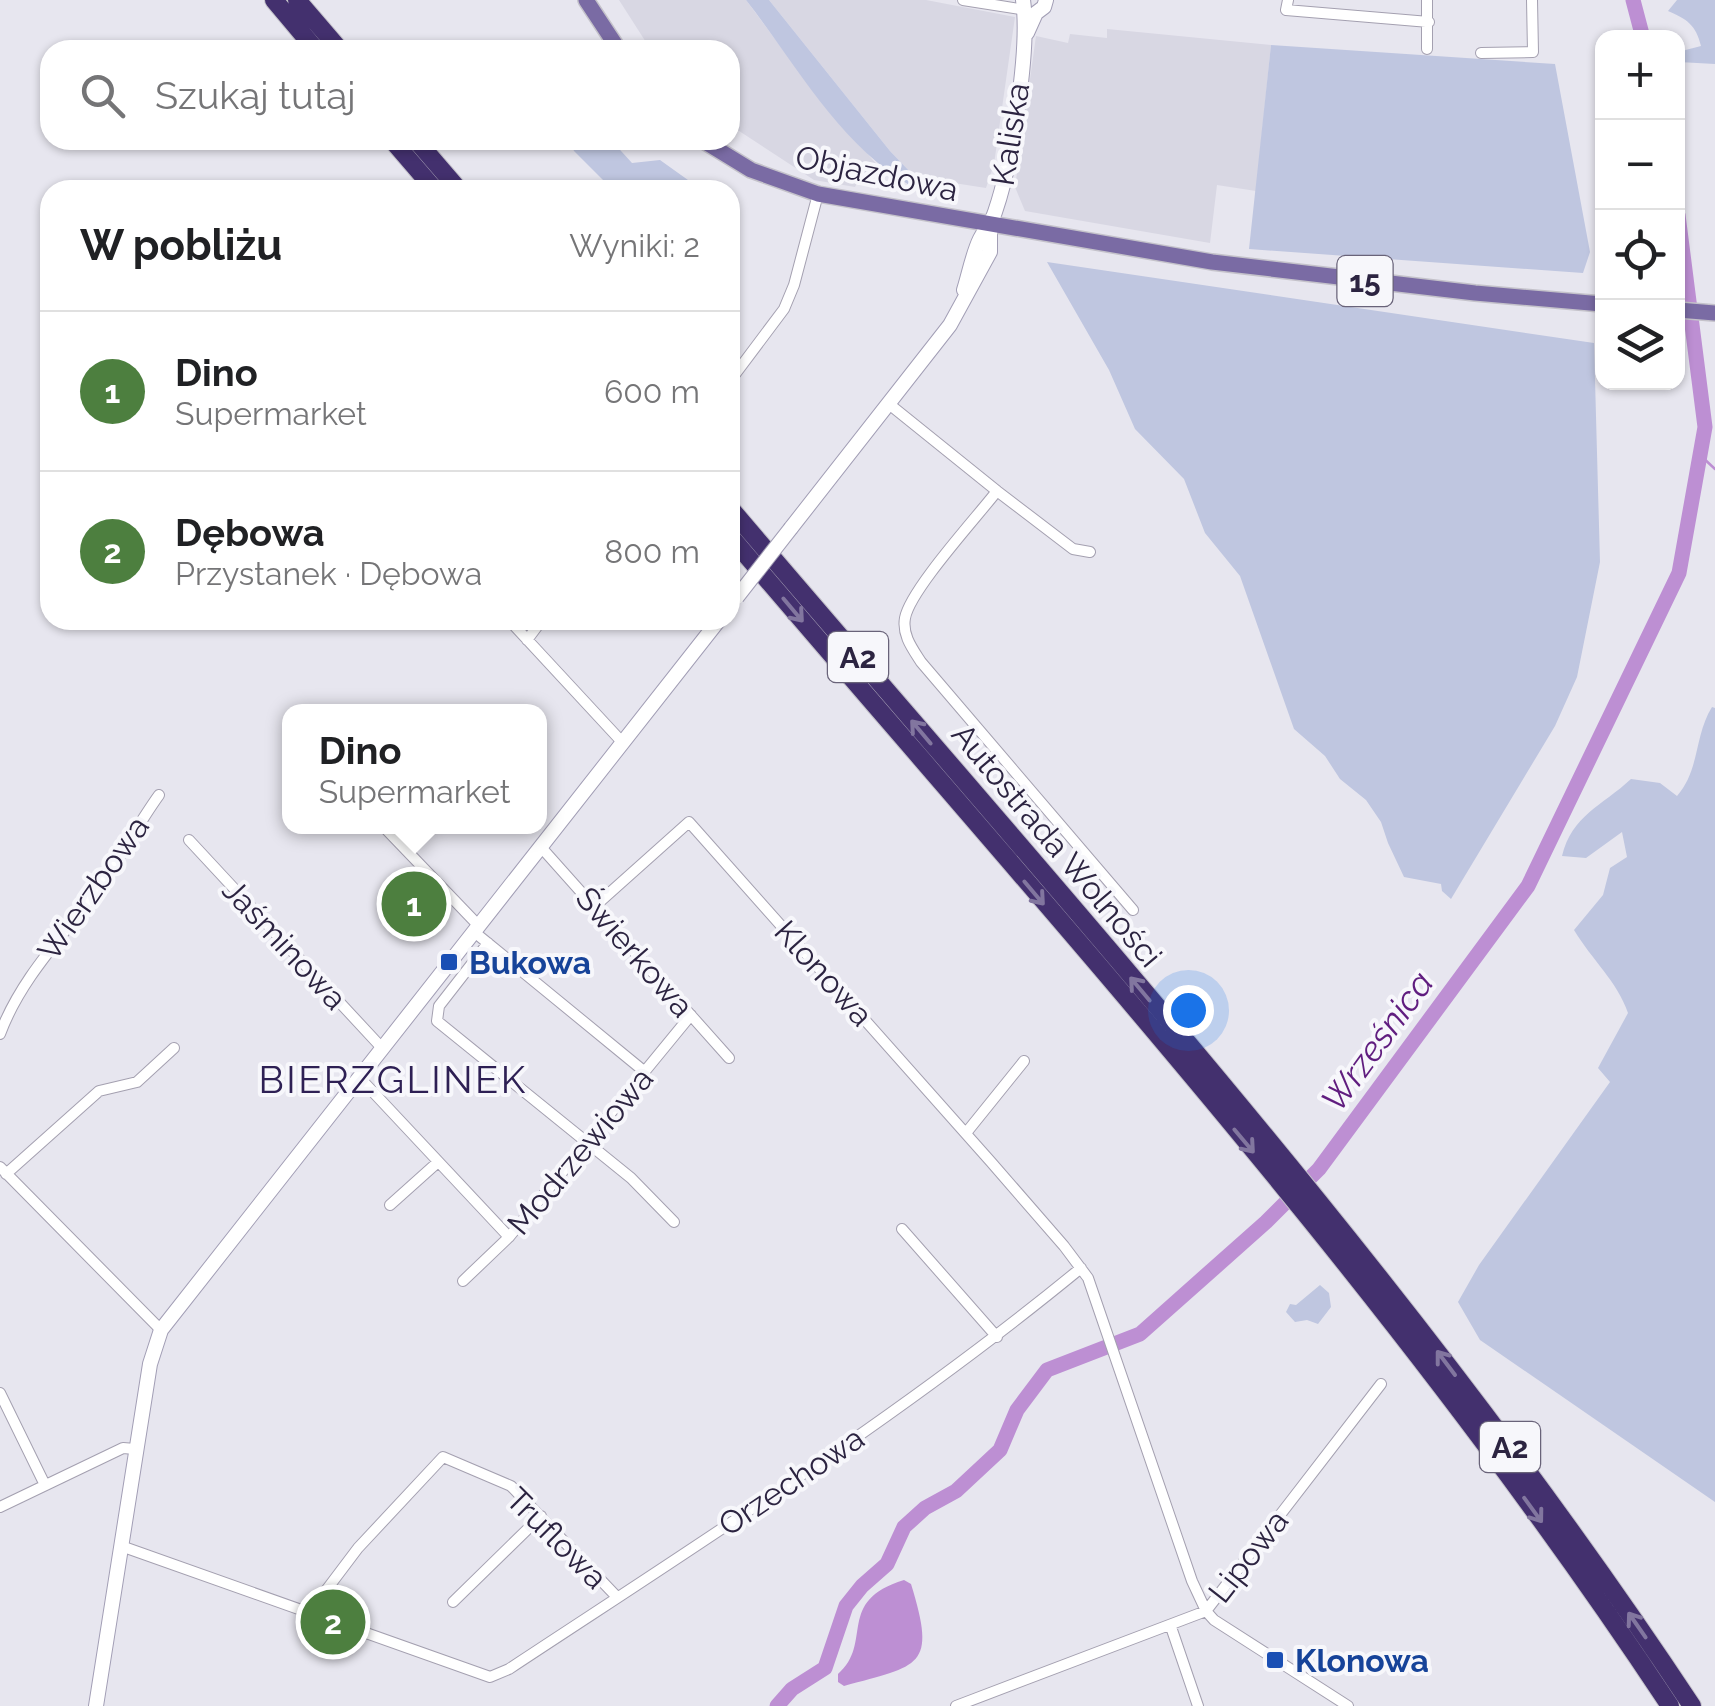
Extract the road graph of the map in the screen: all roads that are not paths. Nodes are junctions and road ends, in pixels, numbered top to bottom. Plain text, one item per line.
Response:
1 (274, 0) edge
2 (298, 0) edge
3 (586, 0) edge
4 (964, 0) edge
5 (1046, 0) edge
6 (1288, 0) edge
7 (1427, 0) edge
8 (1532, 0) edge
9 (1026, 6) edge
10 (1429, 22) junction
11 (308, 40) edge
12 (332, 40) edge
13 (612, 40) edge
14 (1428, 50) dead end
15 (1481, 53) dead end
16 (401, 150) edge
17 (425, 150) edge
18 (720, 150) edge
19 (426, 180) edge
20 (450, 180) edge
21 (818, 194) junction
22 (990, 224) junction
23 (1595, 303) edge
24 (1685, 310) edge
25 (1715, 312) edge
26 (740, 368) edge
27 (889, 404) junction
28 (997, 491) junction
29 (740, 520) edge
30 (740, 548) edge
31 (1090, 552) dead end
32 (740, 593) edge
33 (518, 630) edge
34 (534, 630) edge
35 (711, 630) edge
36 (527, 640) junction
37 (623, 742) junction
38 (159, 796) dead end
39 (390, 834) edge
40 (189, 840) dead end
41 (540, 846) junction
42 (595, 906) junction
43 (1133, 910) dead end
44 (476, 928) junction
45 (488, 943) junction
46 (691, 1016) junction
47 (0, 1034) edge
48 (174, 1048) dead end
49 (382, 1048) junction
50 (729, 1058) dead end
51 (1024, 1061) dead end
52 (644, 1072) junction
53 (359, 1077) junction
54 (966, 1133) junction
55 (587, 1142) junction
56 (438, 1162) junction
57 (3, 1170) edge
58 (1287, 1177) junction
59 (390, 1204) dead end
60 (1309, 1204) junction
61 (674, 1222) dead end
62 (902, 1229) dead end
63 (509, 1237) junction
64 (1080, 1268) junction
65 (463, 1281) dead end
66 (161, 1330) junction
67 (997, 1337) junction
68 (1381, 1384) dead end
69 (0, 1393) edge
70 (135, 1449) junction
71 (45, 1486) junction
72 (0, 1507) edge
73 (542, 1516) junction
74 (121, 1546) junction
75 (616, 1596) junction
76 (453, 1602) dead end
77 (1206, 1611) junction
78 (310, 1613) junction
79 (1172, 1626) junction
80 (96, 1706) edge
81 (956, 1706) edge
82 (1198, 1706) edge
83 (1348, 1706) edge
84 (1670, 1706) edge
85 (1692, 1706) edge

1 - 11 highway
2 - 12 highway
3 - 13 main road
4 - 9 street
5 - 9 main road
6 - 10 street
7 - 10 street
8 - 15 street
9 - 22 main road, Kaliska
10 - 14 street
16 - 19 highway
17 - 20 highway
18 - 21 main road, Objazdowa / 15
21 - 22 main road, Objazdowa / 15
21 - 26 street
22 - 23 main road, 15
22 - 27 main road
24 - 25 main road
27 - 28 street
27 - 32 main road, bridge
28 - 31 street
28 - 43 street
58 -> 29 highway, Autostrada Wolności / A2
30 -> 58 highway, Autostrada Wolności / A2
33 - 36 street
34 - 36 street
35 - 37 main road
36 - 37 street
37 - 41 main road
38 - 47 street, Wierzbowa
39 - 44 street
40 - 49 street, Jaśminowa
41 - 42 street, Świerkowa
41 - 44 main road
42 - 46 street, Świerkowa
42 - 54 street, Klonowa
44 - 45 street
44 - 49 main road
45 - 52 street
45 - 55 street
46 - 50 street, Świerkowa
46 - 52 street, Modrzewiowa
48 - 57 street
49 - 53 main road
51 - 54 street
52 - 55 street, Modrzewiowa
53 - 56 street
53 - 66 main road
54 - 64 street, Klonowa
55 - 61 street
55 - 63 street, Modrzewiowa
56 - 59 street
56 - 63 street
57 - 66 street
58 - 60 highway, Autostrada Wolności / A2
60 -> 84 highway, Autostrada Wolności / A2
85 -> 60 highway, Autostrada Wolności / A2
62 - 67 street
63 - 65 street, Modrzewiowa
64 - 67 street, Orzechowa
64 - 77 street, Klonowa
66 - 70 main road
67 - 75 street, Orzechowa
68 - 77 street, Lipowa
69 - 71 street
70 - 71 street
70 - 74 main road
71 - 72 street
73 - 75 street, Truflowa
73 - 76 street
73 - 78 street, Truflowa
74 - 78 street
74 - 80 main road
75 - 78 street, Orzechowa
77 - 79 street, Lipowa
77 - 83 street, Klonowa
79 - 81 street, Lipowa
79 - 82 street

